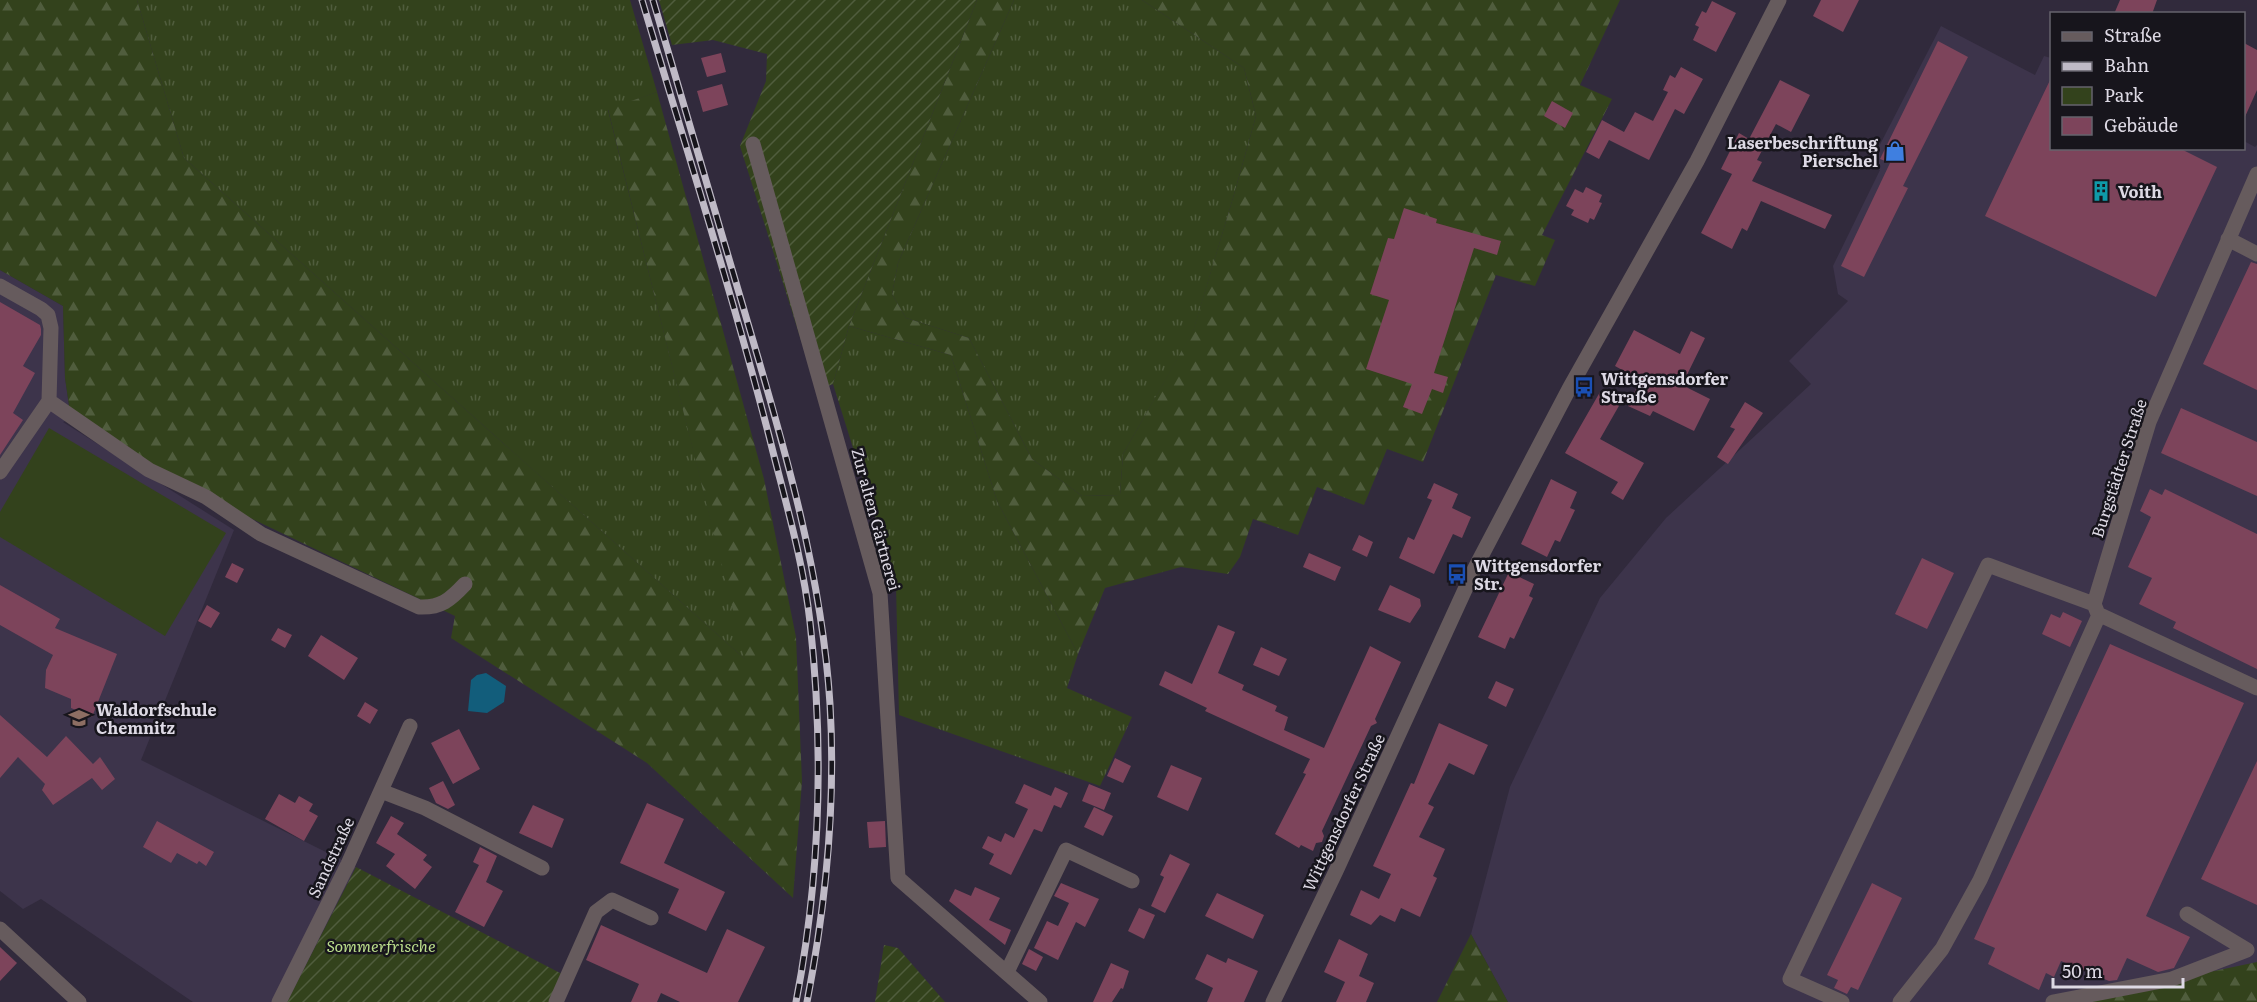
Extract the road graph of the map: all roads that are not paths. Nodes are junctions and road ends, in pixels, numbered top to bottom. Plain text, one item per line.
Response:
1 (1779, 0) edge
2 (753, 144) dead end
3 (2257, 174) edge
4 (2228, 239) junction
5 (2257, 254) edge
6 (0, 286) edge
7 (49, 401) junction
8 (0, 472) edge
9 (465, 584) dead end
10 (2097, 609) junction
11 (2257, 688) edge
12 (410, 726) dead end
13 (381, 791) junction
14 (542, 868) dead end
15 (1132, 880) dead end
16 (2187, 914) dead end
17 (651, 918) dead end
18 (0, 928) edge
19 (2252, 949) edge
20 (1007, 972) junction
21 (79, 1002) edge
22 (279, 1002) edge
23 (556, 1002) edge
24 (1040, 1002) edge
25 (1273, 1002) edge
26 (1842, 1002) edge
27 (1900, 1002) edge
28 (2053, 1002) edge

1 - 25 street, Wittgensdorfer Straße
2 - 20 street, Zur alten Gärtnerei
3 - 4 street, Burgstädter Straße
4 - 5 street
4 - 10 street, Burgstädter Straße
6 - 7 street
7 - 8 street
7 - 9 street
10 - 11 street
10 - 26 street
10 - 27 street, Burgstädter Straße
12 - 13 street, Sandstraße
13 - 14 street
13 - 22 street, Sandstraße
15 - 20 street
16 - 19 street
17 - 23 street
18 - 21 street
19 - 28 street
20 - 24 street, Zur alten Gärtnerei

